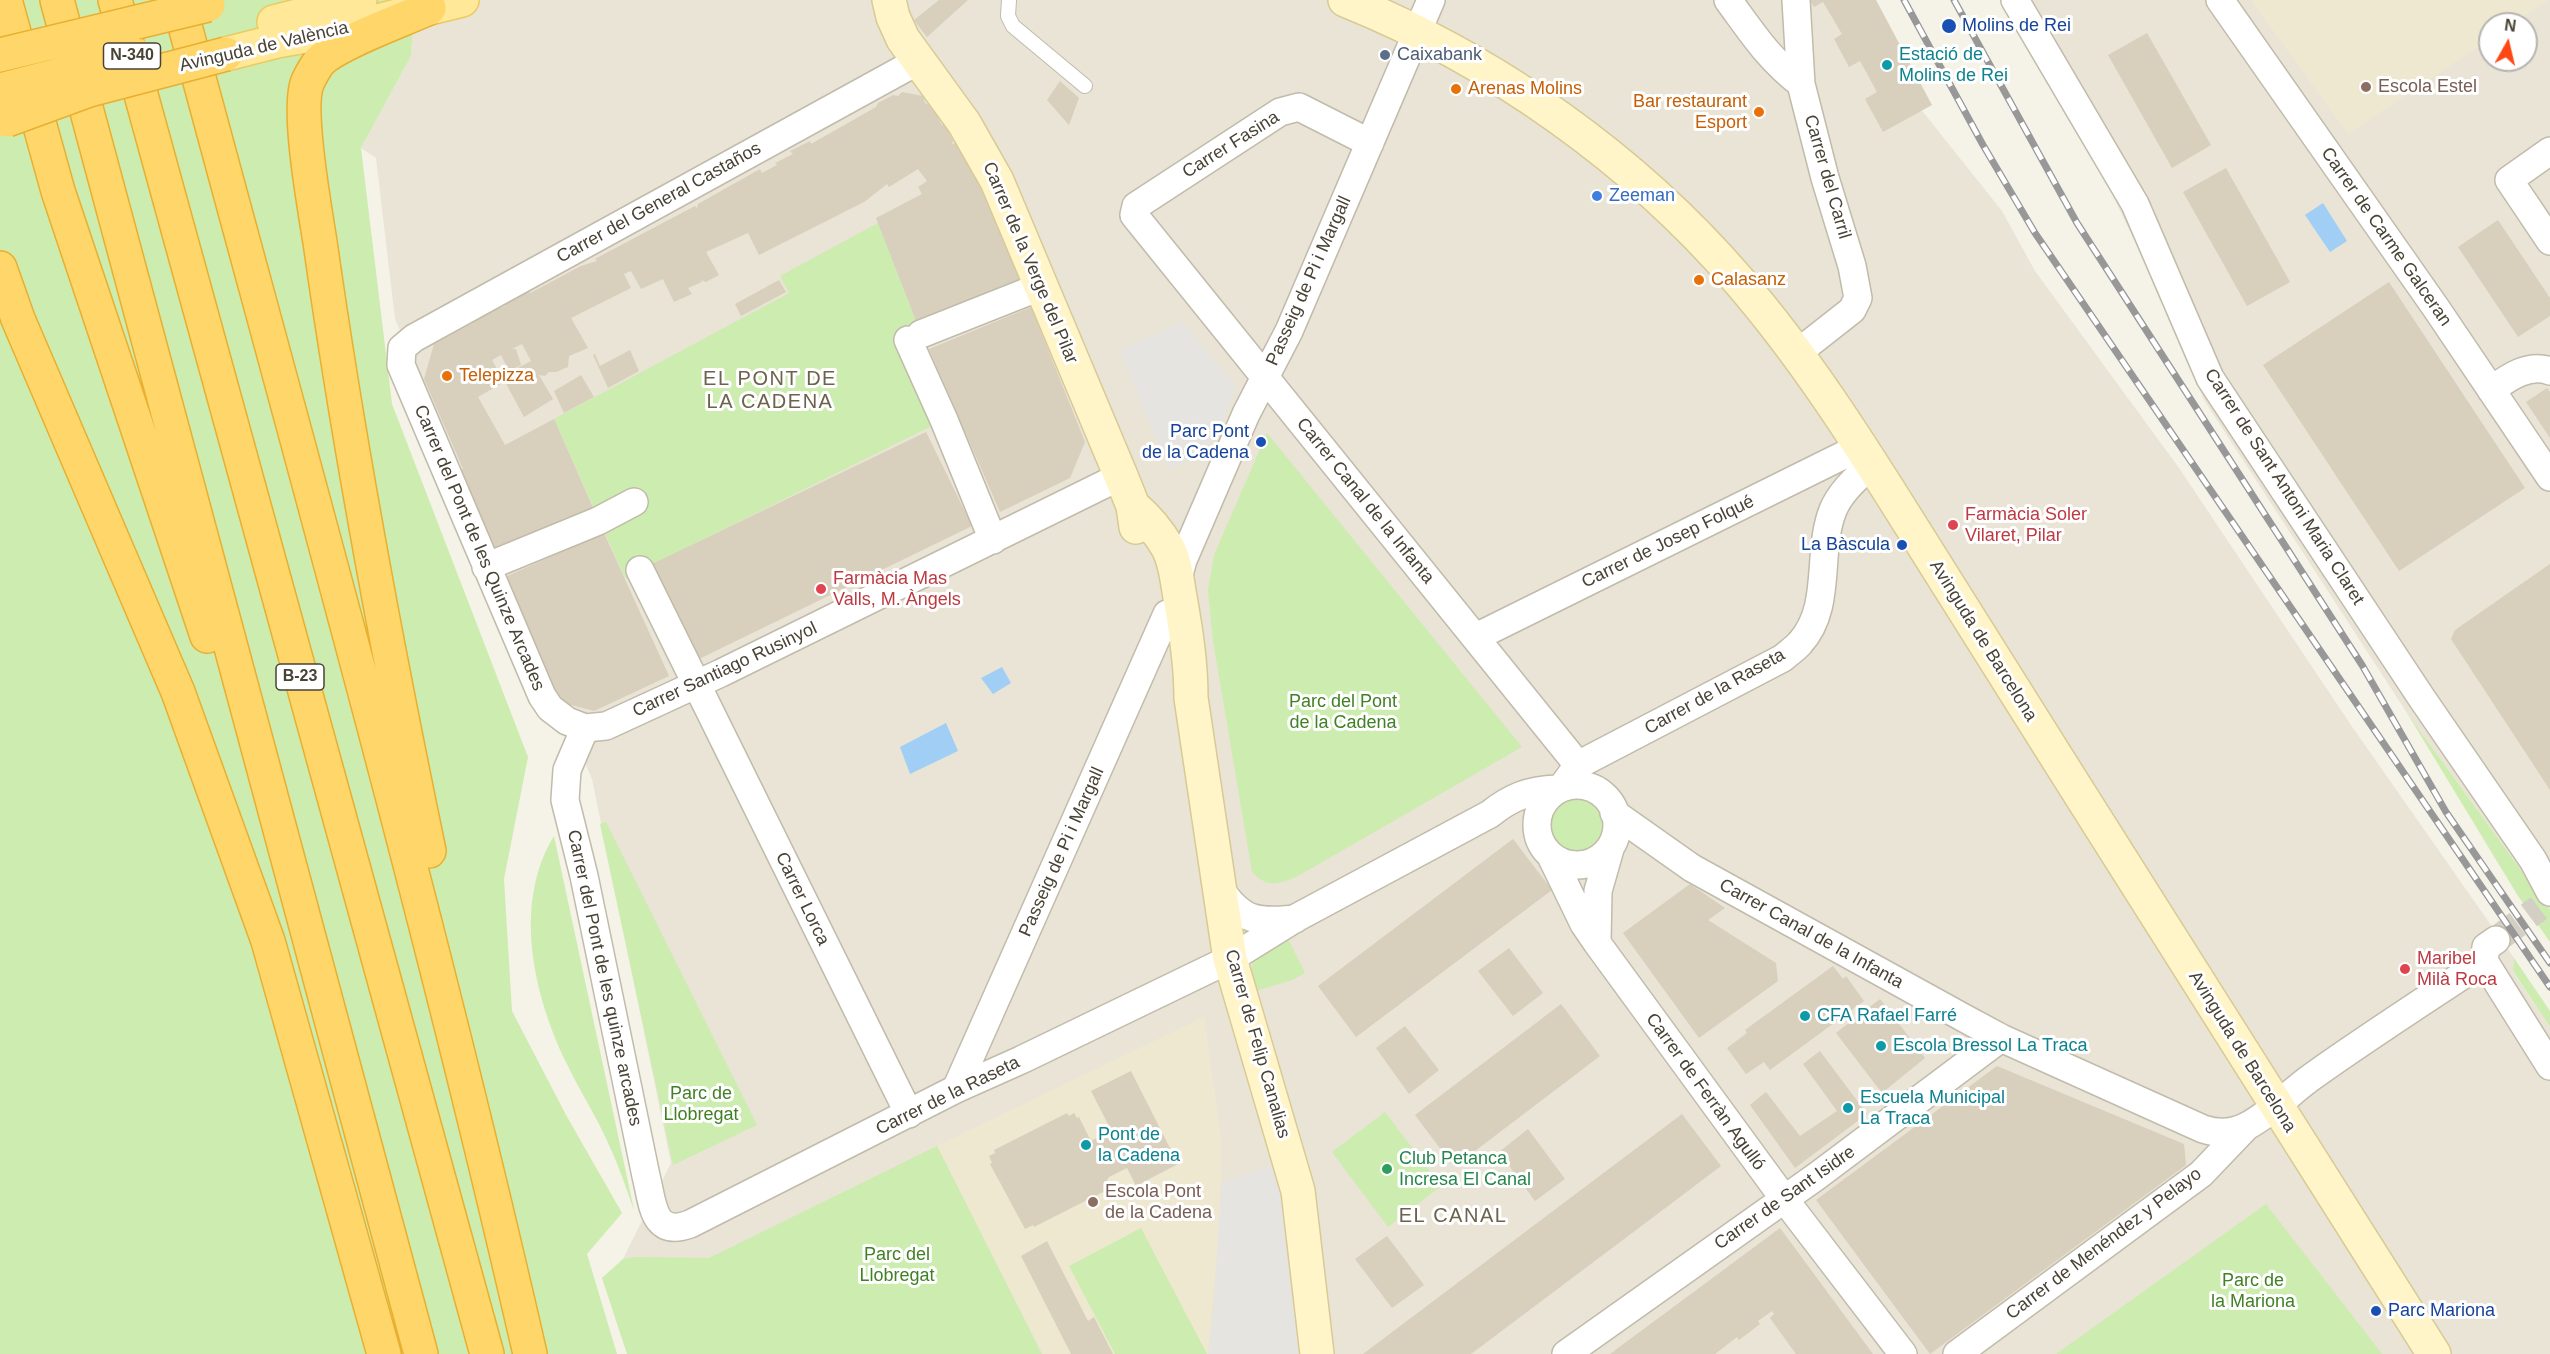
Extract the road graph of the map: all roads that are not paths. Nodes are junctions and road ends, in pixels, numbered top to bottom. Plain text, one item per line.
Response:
1 (6, 0) edge
2 (57, 0) edge
3 (115, 0) edge
4 (360, 0) edge
5 (462, 0) edge
6 (889, 0) edge
7 (1009, 0) edge
8 (1345, 0) edge
9 (1431, 0) edge
10 (1728, 0) edge
11 (1796, 0) edge
12 (2015, 0) edge
13 (2220, 0) edge
14 (203, 2) edge
15 (413, 4) edge
16 (1417, 33) junction
17 (221, 45) junction
18 (0, 55) edge
19 (918, 61) junction
20 (1801, 84) junction
21 (1084, 86) dead end
22 (2, 106) edge
23 (1370, 143) junction
24 (2550, 151) edge
25 (1134, 215) joint
26 (2550, 241) edge
27 (0, 268) edge
28 (1042, 286) junction
29 (0, 287) edge
30 (18, 319) junction
31 (402, 348) joint
32 (1796, 354) junction
33 (2550, 371) edge
34 (1264, 378) junction
35 (2490, 390) junction
36 (1866, 455) junction
37 (1121, 476) junction
38 (2550, 477) edge
39 (634, 502) dead end
40 (1136, 520) junction
41 (993, 540) junction
42 (486, 567) junction
43 (1178, 569) junction
44 (640, 570) dead end
45 (1167, 614) junction
46 (1476, 637) junction
47 (696, 684) junction
48 (1191, 698) junction
49 (585, 728) junction
50 (257, 744) junction
51 (1578, 765) junction
52 (1559, 788) junction
53 (1614, 813) junction
54 (1490, 814) junction
55 (1610, 849) junction
56 (1546, 851) junction
57 (1220, 889) junction
58 (2546, 900) edge
59 (1296, 918) junction
60 (1597, 943) junction
61 (1230, 959) junction
62 (2001, 1038) junction
63 (2550, 1066) edge
64 (956, 1089) junction
65 (2277, 1107) junction
66 (909, 1114) junction
67 (2246, 1127) junction
68 (480, 1136) junction
69 (1785, 1200) junction
70 (665, 1227) joint
71 (384, 1354) edge
72 (422, 1354) edge
73 (488, 1354) edge
74 (530, 1354) edge
75 (1317, 1354) edge
76 (1566, 1354) edge
77 (1903, 1354) edge
78 (1957, 1354) edge
79 (2434, 1354) edge

1 - 50 highway
2 - 50 highway
3 - 73 highway, B-23
4 - 17 main road, Avinguda de València / N-340
5 - 15 main road, Avinguda de València / N-340
6 - 19 main road, Carrer de la Verge del Pilar
7 - 21 lane
8 - 16 main road
9 - 16 street, Passeig de Pi i Margall
10 - 20 street
11 - 20 street, Carrer del Carril
12 - 58 street, Carrer de Sant Antoni Maria Claret
13 - 35 street, Carrer de Carme Galceran
14 - 18 highway, bridge
14 - 68 highway
15 - 17 main road, Avinguda de València / N-340
15 - 68 highway
16 - 23 street, Passeig de Pi i Margall
16 - 32 main road, Avinguda de Barcelona
17 - 22 highway, Avinguda de València / N-340, bridge
17 - 22 highway, Avinguda de València / N-340, bridge
19 - 28 main road, Carrer de la Verge del Pilar
19 - 31 street, Carrer del General Castaños
20 - 32 street, Carrer del Carril
23 - 25 street, Carrer Fasina
23 - 34 street, Passeig de Pi i Margall
24 - 26 street
25 - 34 street, Carrer Canal de la Infanta
27 - 30 highway
28 - 37 main road, Carrer de la Verge del Pilar
28 - 41 street
29 - 30 highway
30 - 71 highway
31 - 42 street, Carrer del Pont de les Quinze Arcades
32 - 36 main road, Avinguda de Barcelona
33 - 35 street
34 - 43 street, Passeig de Pi i Margall
34 - 46 street, Carrer Canal de la Infanta
35 - 38 street, Carrer de Carme Galceran
36 - 46 street, Carrer de Josep Folqué
36 - 51 street, Carrer de la Raseta
36 - 65 main road, Avinguda de Barcelona
37 - 40 main road, Carrer de la Verge del Pilar
37 - 41 street, Carrer Santiago Rusinyol
39 - 42 street
40 - 43 main road, Carrer de la Verge del Pilar
40 - 45 main road, Carrer de la Verge del Pilar
41 - 47 street, Carrer Santiago Rusinyol
42 - 49 street, Carrer del Pont de les Quinze Arcades
43 - 48 main road, Carrer de Felip Canalias
44 - 47 street, Carrer Lorca
45 - 48 main road, Carrer de Felip Canalias
45 - 64 street, Passeig de Pi i Margall
46 - 51 street, Carrer Canal de la Infanta
47 - 49 street, Carrer Santiago Rusinyol
47 - 66 street, Carrer Lorca
48 - 57 main road, Carrer de Felip Canalias
49 - 70 street, Carrer del Pont de les quinze arcades
50 - 72 highway
51 - 52 street
52 - 53 street
52 - 54 street
52 - 56 street
53 - 55 street
53 - 62 street, Carrer Canal de la Infanta
54 - 56 street
54 - 59 street
55 - 56 street
55 - 60 street
56 - 60 street, Carrer de Ferràn Agulló
57 - 59 street
57 - 61 main road, Carrer de Felip Canalias
59 - 61 street
60 - 69 street, Carrer de Ferràn Agulló
61 - 64 street, Carrer de la Raseta
61 - 75 main road, Carrer de Felip Canalias
62 - 67 street, Carrer Canal de la Infanta
62 - 69 street, Carrer de Sant Isidre
63 - 65 street, Carrer Canal de la Infanta
64 - 66 street, Carrer de la Raseta
65 - 67 street, Carrer Canal de la Infanta
65 - 79 main road, Avinguda de Barcelona
66 - 70 street, Carrer de la Raseta
67 - 78 street, Carrer de Menéndez y Pelayo
68 - 74 highway
69 - 76 street, Carrer de Sant Isidre
69 - 77 street, Carrer de Ferràn Agulló

